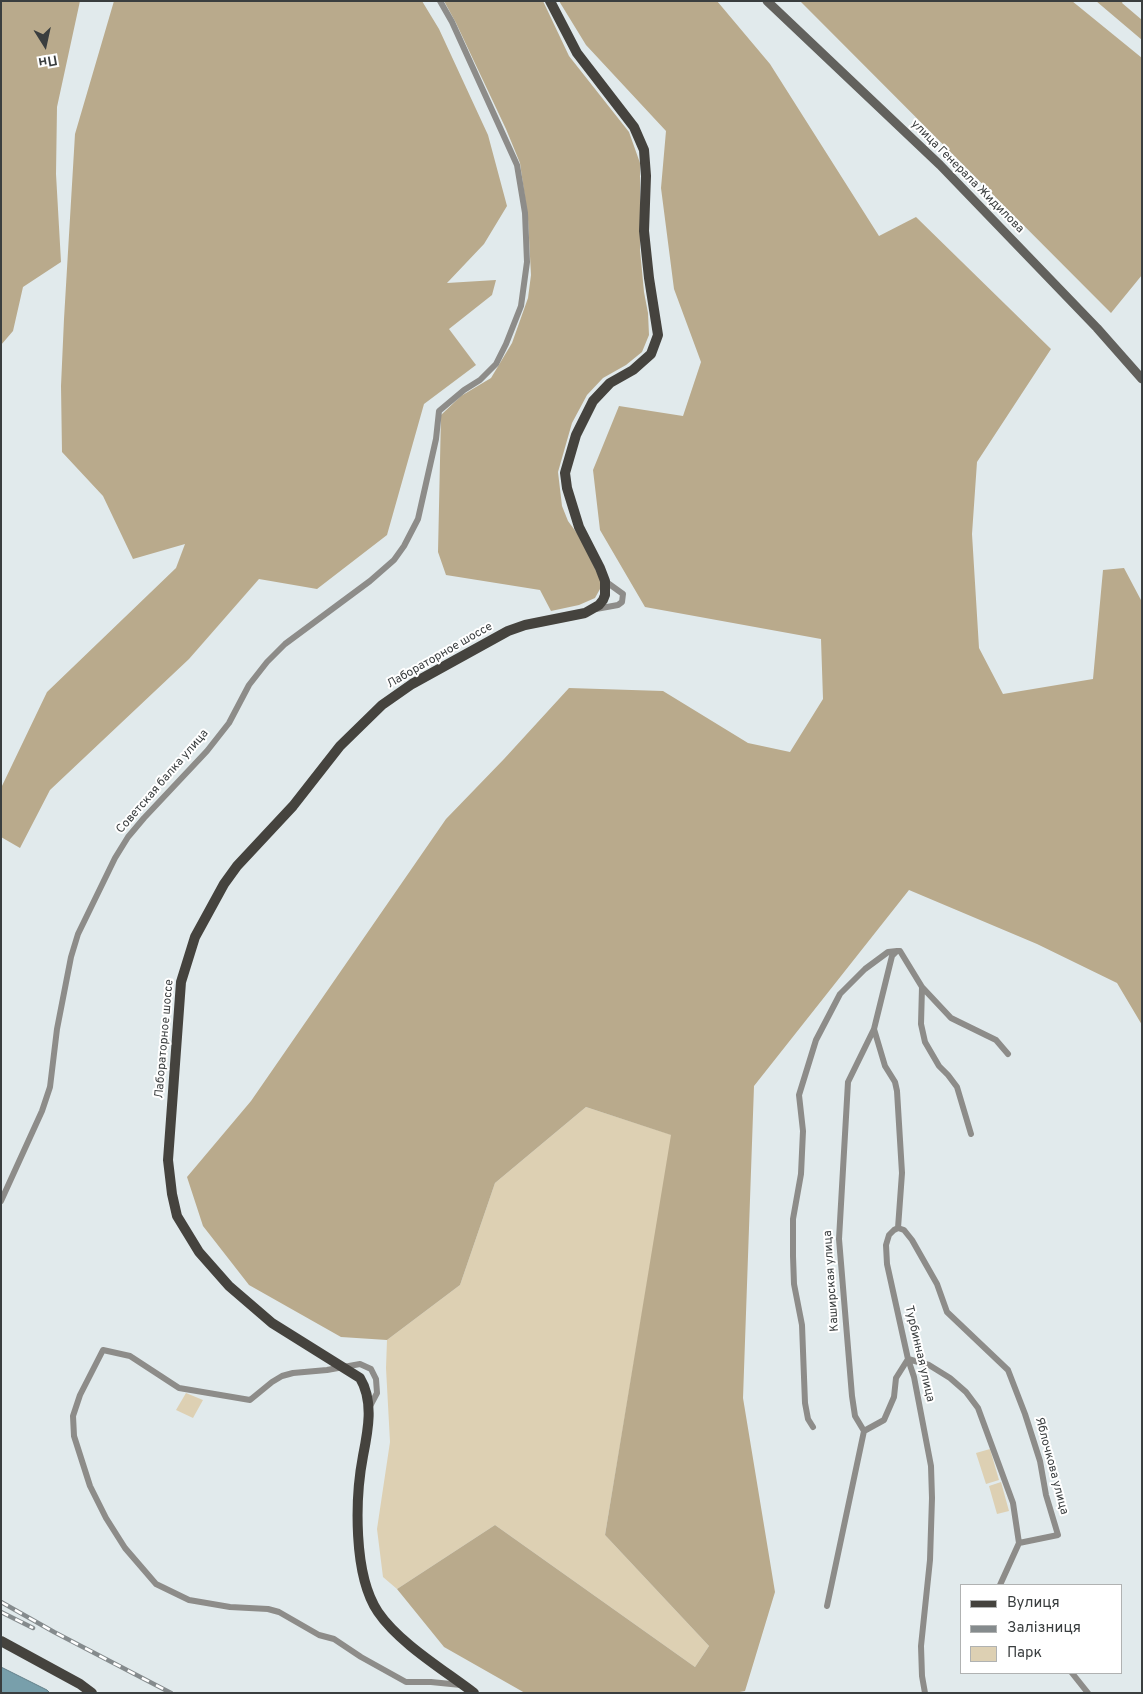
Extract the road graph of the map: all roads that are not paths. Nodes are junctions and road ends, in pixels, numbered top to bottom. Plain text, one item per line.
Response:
1 (440, 1) edge
2 (550, 1) edge
3 (767, 1) edge
4 (1142, 379) edge
5 (605, 580) junction
6 (592, 610) junction
7 (894, 953) junction
8 (922, 987) junction
9 (874, 1029) junction
10 (1008, 1054) dead end
11 (970, 1134) dead end
12 (1, 1201) edge
13 (898, 1228) junction
14 (908, 1360) junction
15 (343, 1367) junction
16 (368, 1410) junction
17 (813, 1427) dead end
18 (864, 1431) junction
19 (1019, 1543) junction
20 (1000, 1584) edge
21 (827, 1606) dead end
22 (4, 1642) edge
23 (1073, 1674) edge
24 (463, 1685) junction
25 (92, 1693) edge
26 (474, 1693) edge
27 (925, 1693) edge
28 (1088, 1693) edge

1 - 12 street, Советская балка улица
2 - 5 main road
3 - 4 main road, улица Генерала Жидилова
5 - 6 main road
5 - 6 street
6 - 15 main road, Лабораторное шоссе
7 - 8 street
7 - 9 street, Каширская улица
7 - 17 street
8 - 10 street
8 - 11 street
9 - 13 street, Турбинная улица
9 - 18 street, Каширская улица
13 - 14 street, Турбинная улица
13 - 19 street, Яблочкова улица
14 - 18 street
14 - 19 street
14 - 27 street, Турбинная улица
15 - 16 main road, Лабораторное шоссе
15 - 16 street
15 - 24 street
16 - 24 main road, Лабораторное шоссе
18 - 21 street
19 - 20 street
22 - 25 main road
23 - 28 street
24 - 26 main road, Лабораторное шоссе

